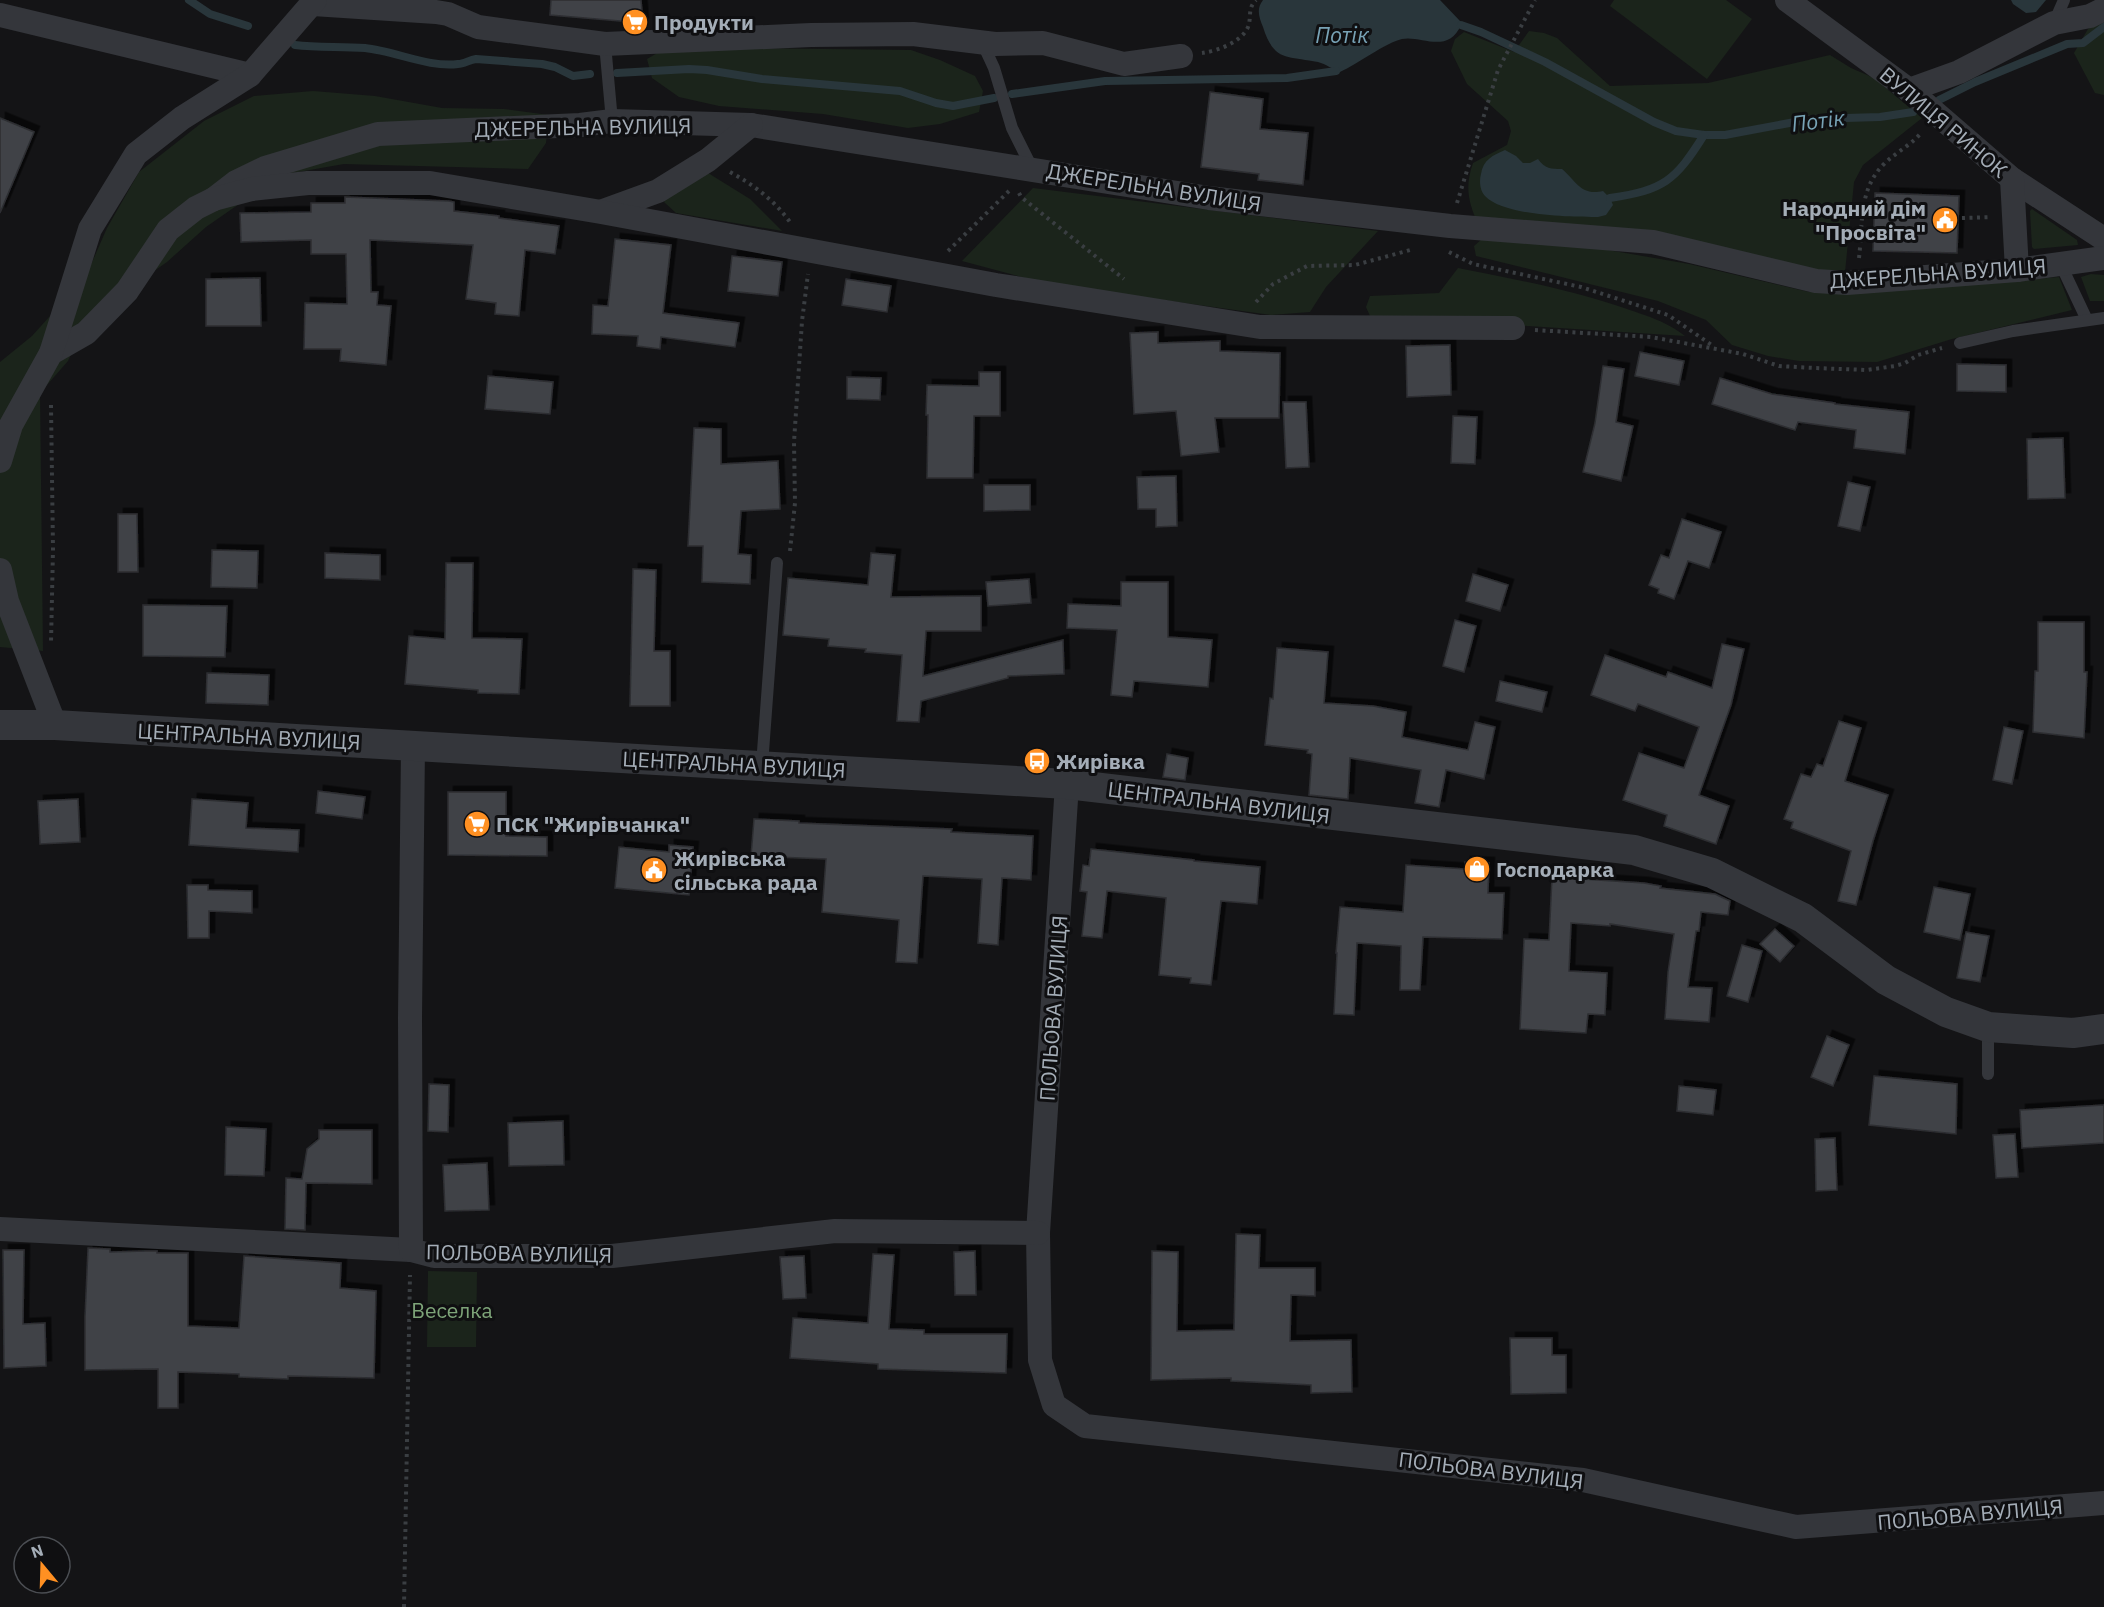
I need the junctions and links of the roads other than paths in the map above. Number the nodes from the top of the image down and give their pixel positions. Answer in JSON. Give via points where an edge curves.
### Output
{"nodes":[{"id":1,"x":1787,"y":0,"type":"edge"},
{"id":2,"x":2064,"y":0,"type":"edge"},
{"id":3,"x":314,"y":2,"type":"edge"},
{"id":4,"x":429,"y":6,"type":"edge"},
{"id":5,"x":2104,"y":9,"type":"edge"},
{"id":6,"x":0,"y":15,"type":"edge"},
{"id":7,"x":2054,"y":23,"type":"junction"},
{"id":8,"x":982,"y":42,"type":"junction"},
{"id":9,"x":605,"y":44,"type":"junction"},
{"id":10,"x":1181,"y":56,"type":"road end"},
{"id":11,"x":250,"y":75,"type":"junction"},
{"id":12,"x":1909,"y":90,"type":"junction"},
{"id":13,"x":612,"y":121,"type":"junction"},
{"id":14,"x":751,"y":125,"type":"junction"},
{"id":15,"x":1020,"y":173,"type":"junction"},
{"id":16,"x":2012,"y":179,"type":"junction"},
{"id":17,"x":214,"y":199,"type":"junction"},
{"id":18,"x":601,"y":212,"type":"junction"},
{"id":19,"x":2104,"y":239,"type":"edge"},
{"id":20,"x":2104,"y":258,"type":"edge"},
{"id":21,"x":2061,"y":264,"type":"junction"},
{"id":22,"x":2017,"y":270,"type":"junction"},
{"id":23,"x":2104,"y":318,"type":"edge"},
{"id":24,"x":2087,"y":320,"type":"junction"},
{"id":25,"x":1513,"y":328,"type":"road end"},
{"id":26,"x":1960,"y":343,"type":"road end"},
{"id":27,"x":51,"y":352,"type":"junction"},
{"id":28,"x":0,"y":461,"type":"edge"},
{"id":29,"x":777,"y":564,"type":"road end"},
{"id":30,"x":0,"y":570,"type":"edge"},
{"id":31,"x":0,"y":725,"type":"edge"},
{"id":32,"x":55,"y":725,"type":"junction"},
{"id":33,"x":413,"y":746,"type":"junction"},
{"id":34,"x":762,"y":765,"type":"junction"},
{"id":35,"x":1068,"y":784,"type":"junction"},
{"id":36,"x":1988,"y":1027,"type":"junction"},
{"id":37,"x":2104,"y":1029,"type":"edge"},
{"id":38,"x":1988,"y":1074,"type":"dead end"},
{"id":39,"x":0,"y":1230,"type":"edge"},
{"id":40,"x":1038,"y":1233,"type":"junction"},
{"id":41,"x":411,"y":1250,"type":"junction"},
{"id":42,"x":2104,"y":1503,"type":"edge"}],
"edges":[{"from":1,"to":12,"type":"street","name":"ВУЛИЦЯ РИНОК"},
{"from":2,"to":7,"type":"lane"},
{"from":3,"to":4,"type":"street"},
{"from":3,"to":11,"type":"street"},
{"from":4,"to":9,"type":"street","via":[[478,27]]},
{"from":5,"to":7,"type":"street"},
{"from":6,"to":11,"type":"street"},
{"from":7,"to":12,"type":"street","via":[[1959,72]]},
{"from":8,"to":9,"type":"street","via":[[913,34]]},
{"from":8,"to":10,"type":"street","via":[[1043,43],[1124,64]]},
{"from":8,"to":15,"type":"lane","via":[[1012,128]]},
{"from":9,"to":13,"type":"lane"},
{"from":11,"to":27,"type":"street","via":[[182,118],[135,154],[90,230]]},
{"from":12,"to":16,"type":"street","name":"ВУЛИЦЯ РИНОК"},
{"from":13,"to":14,"type":"street","name":"ДЖЕРЕЛЬНА ВУЛИЦЯ"},
{"from":13,"to":17,"type":"street","name":"ДЖЕРЕЛЬНА ВУЛИЦЯ","via":[[378,134],[265,168],[236,182]]},
{"from":14,"to":15,"type":"street","name":"ДЖЕРЕЛЬНА ВУЛИЦЯ"},
{"from":14,"to":18,"type":"street","via":[[708,160],[658,191]]},
{"from":15,"to":22,"type":"street","name":"ДЖЕРЕЛЬНА ВУЛИЦЯ","via":[[1442,232],[1653,243],[1816,281],[1857,282]]},
{"from":16,"to":19,"type":"street","name":"ВУЛИЦЯ РИНОК"},
{"from":16,"to":22,"type":"street"},
{"from":17,"to":18,"type":"street","name":"ДЖЕРЕЛЬНА ВУЛИЦЯ","via":[[252,189],[308,183],[430,183]]},
{"from":17,"to":27,"type":"street","name":"ДЖЕРЕЛЬНА ВУЛИЦЯ","via":[[168,230],[128,291],[86,333]]},
{"from":18,"to":25,"type":"street","name":"ДЖЕРЕЛЬНА ВУЛИЦЯ","via":[[925,272],[1260,327]]},
{"from":20,"to":21,"type":"street","name":"ДЖЕРЕЛЬНА ВУЛИЦЯ"},
{"from":21,"to":22,"type":"street","name":"ДЖЕРЕЛЬНА ВУЛИЦЯ"},
{"from":21,"to":24,"type":"lane"},
{"from":23,"to":24,"type":"lane"},
{"from":24,"to":26,"type":"lane"},
{"from":27,"to":28,"type":"street","via":[[11,425]]},
{"from":29,"to":34,"type":"lane"},
{"from":30,"to":32,"type":"street","via":[[7,601]]},
{"from":31,"to":32,"type":"street","name":"ЦЕНТРАЛЬНА ВУЛИЦЯ"},
{"from":32,"to":33,"type":"street","name":"ЦЕНТРАЛЬНА ВУЛИЦЯ"},
{"from":33,"to":34,"type":"street","name":"ЦЕНТРАЛЬНА ВУЛИЦЯ"},
{"from":33,"to":41,"type":"street"},
{"from":34,"to":35,"type":"street","name":"ЦЕНТРАЛЬНА ВУЛИЦЯ"},
{"from":35,"to":36,"type":"street","name":"ЦЕНТРАЛЬНА ВУЛИЦЯ","via":[[1634,850],[1712,873],[1803,918],[1886,980],[1946,1012]]},
{"from":35,"to":40,"type":"street","name":"ПОЛЬОВА ВУЛИЦЯ"},
{"from":36,"to":37,"type":"street","name":"ЦЕНТРАЛЬНА ВУЛИЦЯ","via":[[2073,1033]]},
{"from":36,"to":38,"type":"lane"},
{"from":39,"to":41,"type":"street","name":"ПОЛЬОВА ВУЛИЦЯ"},
{"from":40,"to":41,"type":"street","name":"ПОЛЬОВА ВУЛИЦЯ","via":[[835,1231],[612,1256],[434,1256]]},
{"from":40,"to":42,"type":"street","name":"ПОЛЬОВА ВУЛИЦЯ","via":[[1040,1360],[1054,1405],[1085,1426],[1582,1480],[1796,1527]]}]}
